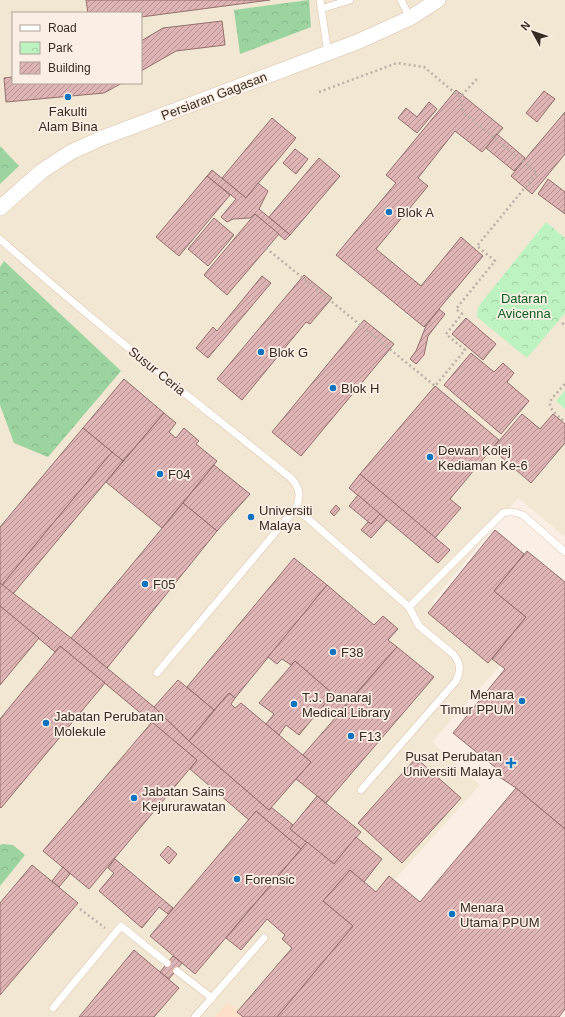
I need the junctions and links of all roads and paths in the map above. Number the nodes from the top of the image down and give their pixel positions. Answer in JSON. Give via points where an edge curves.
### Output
{"nodes":[{"id":1,"x":320,"y":0,"type":"edge"},
{"id":2,"x":350,"y":0,"type":"edge"},
{"id":3,"x":401,"y":0,"type":"edge"},
{"id":4,"x":438,"y":0,"type":"edge"},
{"id":5,"x":321,"y":9,"type":"junction"},
{"id":6,"x":410,"y":18,"type":"junction"},
{"id":7,"x":328,"y":54,"type":"junction"},
{"id":8,"x":476,"y":79,"type":"dead end"},
{"id":9,"x":319,"y":92,"type":"dead end"},
{"id":10,"x":460,"y":97,"type":"junction"},
{"id":11,"x":0,"y":208,"type":"edge"},
{"id":12,"x":0,"y":239,"type":"edge"},
{"id":13,"x":266,"y":248,"type":"dead end"},
{"id":14,"x":565,"y":384,"type":"edge"},
{"id":15,"x":565,"y":422,"type":"edge"},
{"id":16,"x":296,"y":508,"type":"junction"},
{"id":17,"x":565,"y":552,"type":"edge"},
{"id":18,"x":409,"y":607,"type":"junction"},
{"id":19,"x":157,"y":673,"type":"dead end"},
{"id":20,"x":361,"y":790,"type":"dead end"},
{"id":21,"x":80,"y":909,"type":"dead end"},
{"id":22,"x":113,"y":935,"type":"junction"},
{"id":23,"x":264,"y":938,"type":"dead end"},
{"id":24,"x":167,"y":963,"type":"dead end"},
{"id":25,"x":176,"y":970,"type":"dead end"},
{"id":26,"x":212,"y":998,"type":"junction"},
{"id":27,"x":53,"y":1008,"type":"dead end"},
{"id":28,"x":195,"y":1017,"type":"edge"}],
"edges":[{"from":1,"to":5,"type":"lane"},
{"from":2,"to":5,"type":"lane"},
{"from":3,"to":6,"type":"lane"},
{"from":4,"to":6,"type":"street","name":"Persiaran Gagasan"},
{"from":5,"to":7,"type":"lane"},
{"from":6,"to":7,"type":"street","name":"Persiaran Gagasan"},
{"from":7,"to":11,"type":"street","name":"Persiaran Gagasan","via":[[102,138],[71,152],[42,172]]},
{"from":8,"to":10,"type":"path"},
{"from":9,"to":10,"type":"path","via":[[397,63],[424,67]]},
{"from":10,"to":13,"type":"path","via":[[463,112],[537,173],[477,246],[495,261],[456,309],[462,314],[446,334],[464,350],[435,386]]},
{"from":12,"to":16,"type":"lane","name":"Susur Ceria","via":[[79,308],[292,479],[300,495]]},
{"from":14,"to":15,"type":"path","via":[[551,399],[550,407]]},
{"from":16,"to":18,"type":"lane"},
{"from":16,"to":19,"type":"lane"},
{"from":17,"to":18,"type":"lane","via":[[523,515],[510,511],[503,513]]},
{"from":18,"to":20,"type":"lane","via":[[419,626],[458,660],[459,674],[456,681]]},
{"from":21,"to":22,"type":"path"},
{"from":22,"to":24,"type":"lane","via":[[121,926]]},
{"from":22,"to":27,"type":"lane"},
{"from":23,"to":26,"type":"lane"},
{"from":25,"to":26,"type":"lane"},
{"from":26,"to":28,"type":"lane"}]}
